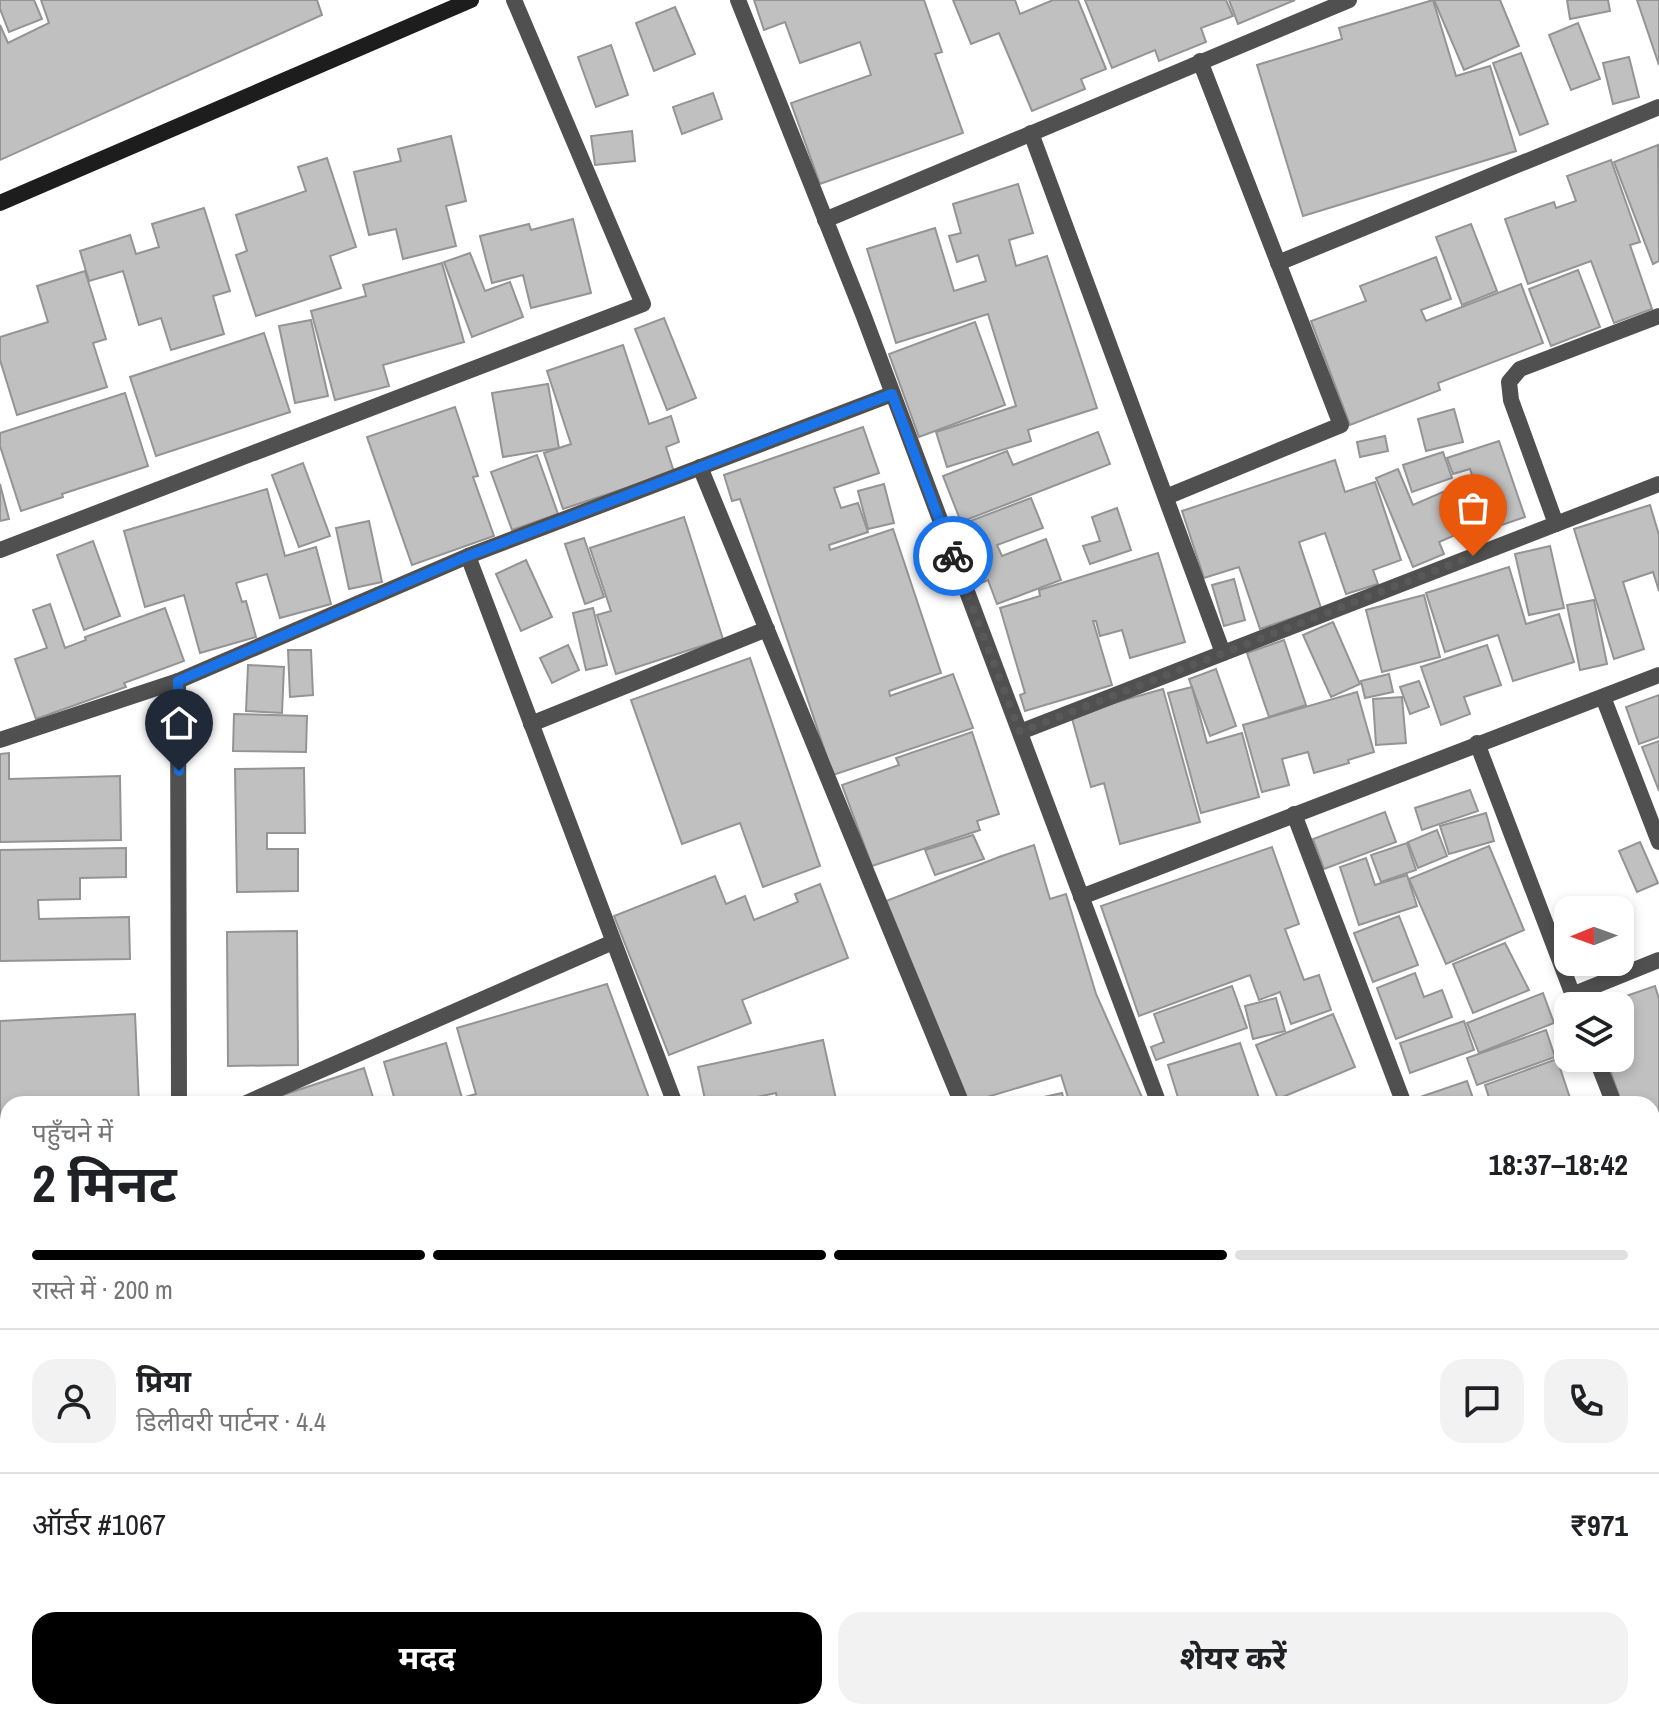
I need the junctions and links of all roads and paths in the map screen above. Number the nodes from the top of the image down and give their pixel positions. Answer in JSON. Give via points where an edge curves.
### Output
{"nodes":[{"id":1,"x":471,"y":0,"type":"edge"},
{"id":2,"x":514,"y":0,"type":"edge"},
{"id":3,"x":738,"y":0,"type":"edge"},
{"id":4,"x":1349,"y":0,"type":"edge"},
{"id":5,"x":1200,"y":61,"type":"junction"},
{"id":6,"x":1659,"y":107,"type":"edge"},
{"id":7,"x":1031,"y":133,"type":"junction"},
{"id":8,"x":0,"y":203,"type":"edge"},
{"id":9,"x":825,"y":220,"type":"junction"},
{"id":10,"x":1278,"y":263,"type":"junction"},
{"id":11,"x":1659,"y":316,"type":"edge"},
{"id":12,"x":892,"y":394,"type":"junction"},
{"id":13,"x":700,"y":467,"type":"junction"},
{"id":14,"x":1659,"y":484,"type":"edge"},
{"id":15,"x":1166,"y":497,"type":"junction"},
{"id":16,"x":1556,"y":524,"type":"junction"},
{"id":17,"x":0,"y":550,"type":"edge"},
{"id":18,"x":468,"y":556,"type":"junction"},
{"id":19,"x":767,"y":629,"type":"junction"},
{"id":20,"x":1223,"y":653,"type":"junction"},
{"id":21,"x":1659,"y":675,"type":"edge"},
{"id":22,"x":178,"y":681,"type":"junction"},
{"id":23,"x":1603,"y":697,"type":"junction"},
{"id":24,"x":531,"y":724,"type":"junction"},
{"id":25,"x":1020,"y":732,"type":"junction"},
{"id":26,"x":0,"y":740,"type":"edge"},
{"id":27,"x":1477,"y":743,"type":"junction"},
{"id":28,"x":1294,"y":814,"type":"junction"},
{"id":29,"x":1657,"y":832,"type":"edge"},
{"id":30,"x":1081,"y":897,"type":"junction"},
{"id":31,"x":613,"y":942,"type":"junction"},
{"id":32,"x":1659,"y":960,"type":"edge"},
{"id":33,"x":1571,"y":992,"type":"edge"},
{"id":34,"x":1591,"y":992,"type":"edge"},
{"id":35,"x":1601,"y":1072,"type":"edge"},
{"id":36,"x":179,"y":1096,"type":"edge"},
{"id":37,"x":262,"y":1096,"type":"edge"},
{"id":38,"x":666,"y":1096,"type":"edge"},
{"id":39,"x":959,"y":1096,"type":"edge"},
{"id":40,"x":1156,"y":1096,"type":"edge"},
{"id":41,"x":1401,"y":1096,"type":"edge"},
{"id":42,"x":1611,"y":1096,"type":"edge"}],
"edges":[{"from":1,"to":8,"type":"street"},
{"from":2,"to":17,"type":"street","via":[[643,304]]},
{"from":3,"to":9,"type":"street"},
{"from":4,"to":5,"type":"street"},
{"from":5,"to":7,"type":"street"},
{"from":5,"to":10,"type":"street"},
{"from":6,"to":10,"type":"street"},
{"from":7,"to":9,"type":"street"},
{"from":7,"to":15,"type":"street"},
{"from":9,"to":12,"type":"street"},
{"from":10,"to":15,"type":"street","via":[[1341,425]]},
{"from":11,"to":16,"type":"street","via":[[1520,369],[1509,382]]},
{"from":12,"to":13,"type":"street"},
{"from":12,"to":25,"type":"street"},
{"from":13,"to":18,"type":"street"},
{"from":13,"to":19,"type":"street"},
{"from":14,"to":16,"type":"street"},
{"from":15,"to":20,"type":"street"},
{"from":16,"to":20,"type":"street"},
{"from":18,"to":22,"type":"street"},
{"from":18,"to":24,"type":"street"},
{"from":19,"to":24,"type":"street"},
{"from":19,"to":39,"type":"street"},
{"from":20,"to":25,"type":"street"},
{"from":21,"to":23,"type":"street"},
{"from":22,"to":26,"type":"street"},
{"from":22,"to":36,"type":"street"},
{"from":23,"to":27,"type":"street"},
{"from":23,"to":29,"type":"street"},
{"from":24,"to":31,"type":"street"},
{"from":25,"to":30,"type":"street"},
{"from":27,"to":28,"type":"street"},
{"from":27,"to":33,"type":"street"},
{"from":28,"to":30,"type":"street"},
{"from":28,"to":41,"type":"street"},
{"from":30,"to":40,"type":"street"},
{"from":31,"to":37,"type":"street"},
{"from":31,"to":38,"type":"street"},
{"from":32,"to":34,"type":"street"},
{"from":35,"to":42,"type":"street"}]}
